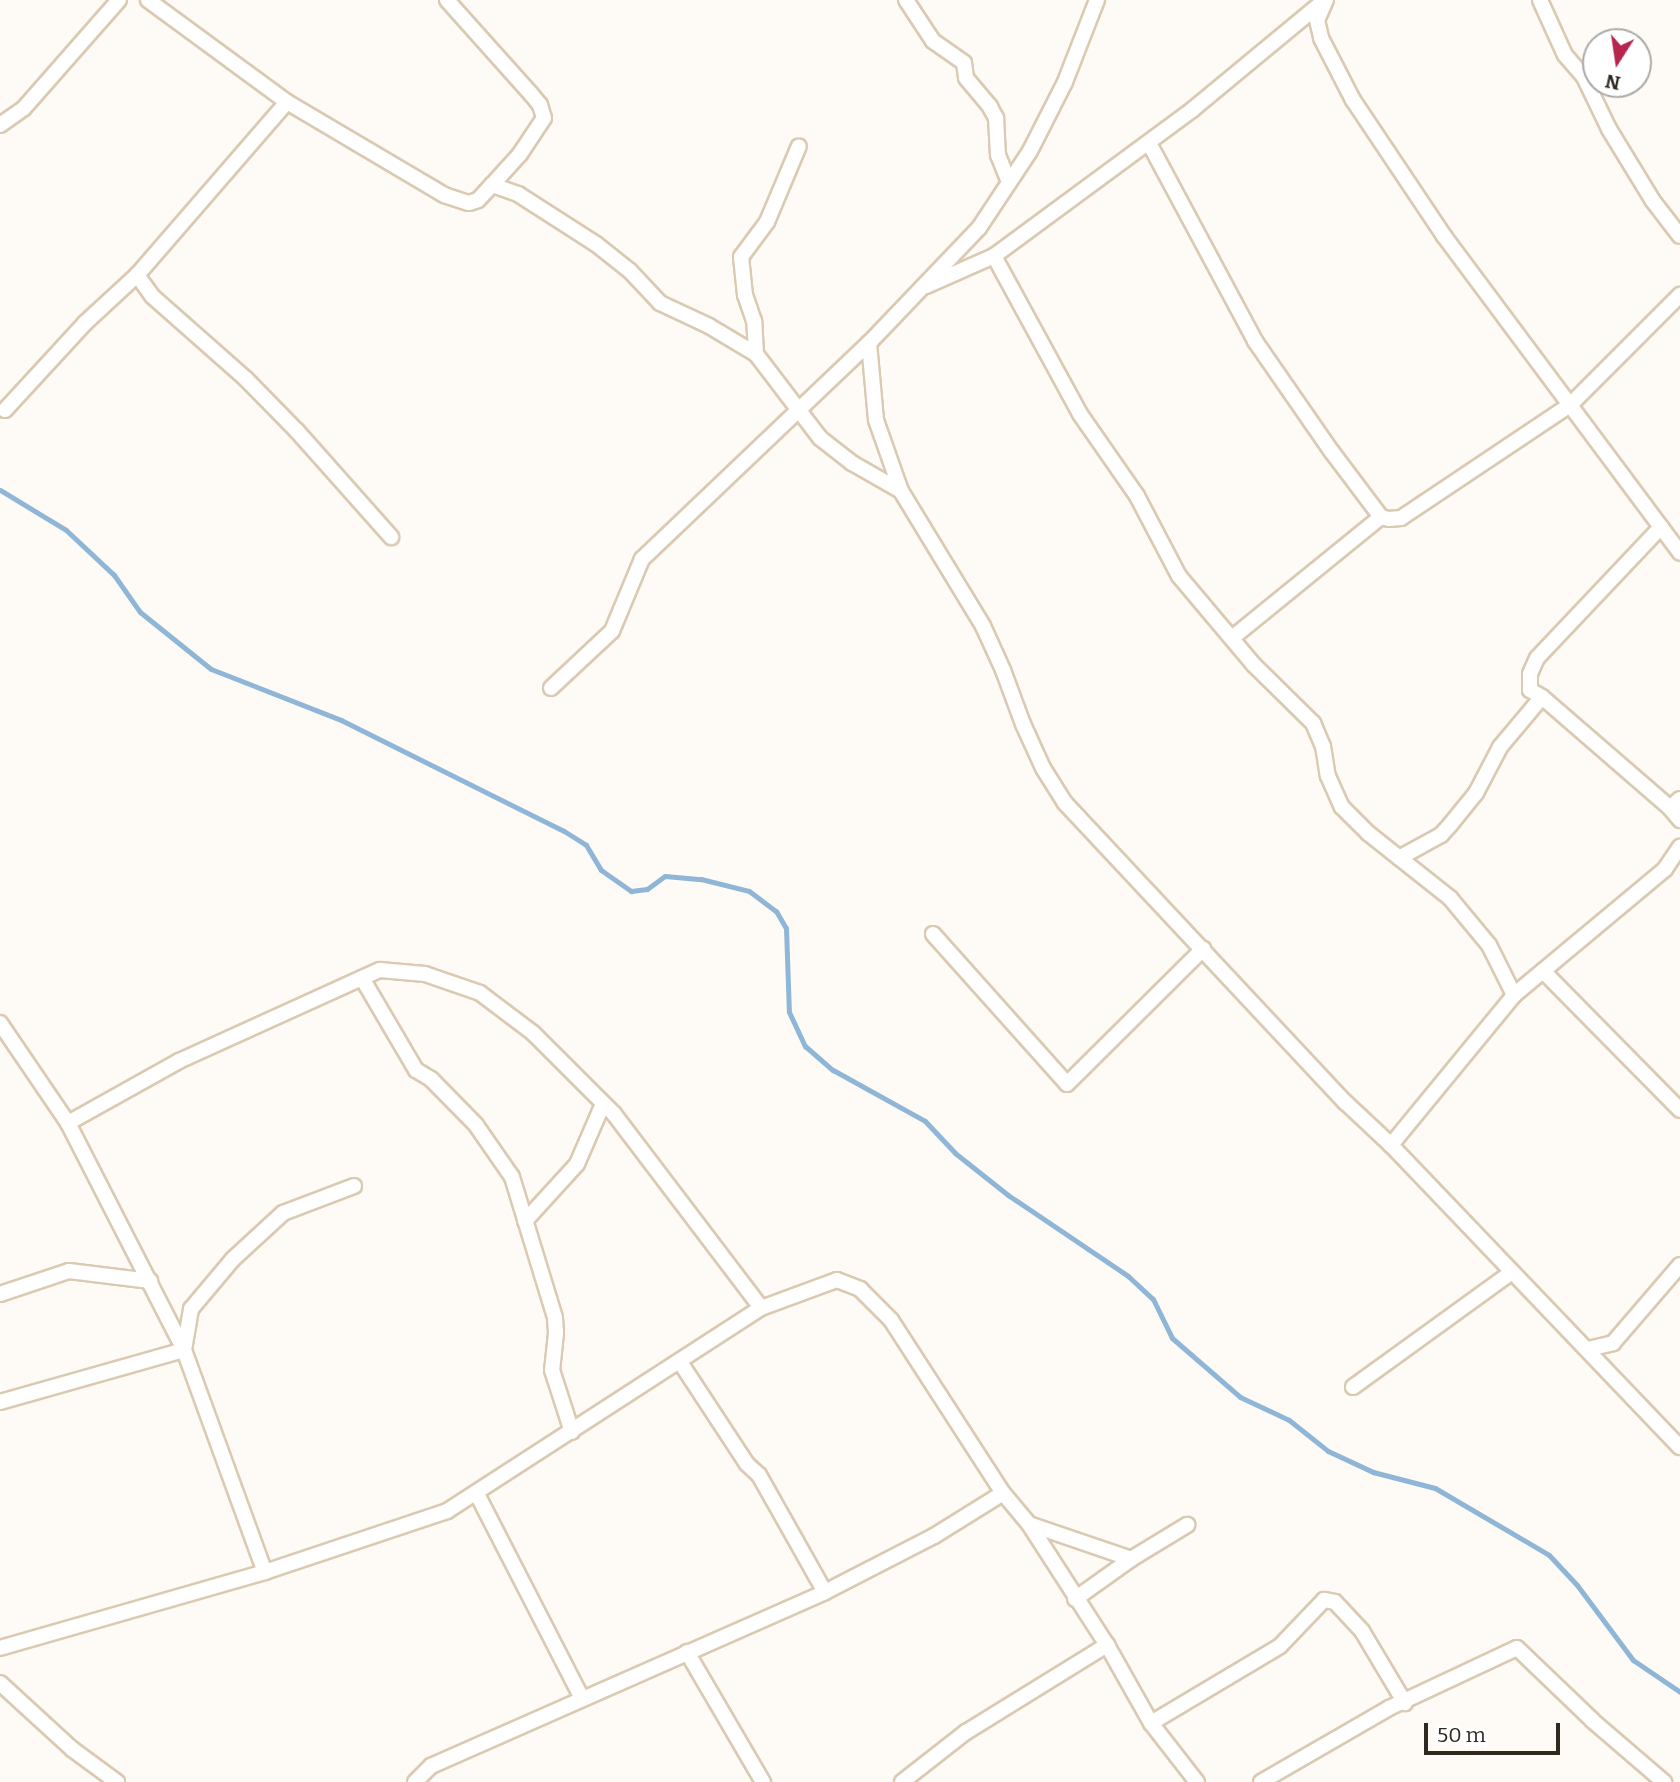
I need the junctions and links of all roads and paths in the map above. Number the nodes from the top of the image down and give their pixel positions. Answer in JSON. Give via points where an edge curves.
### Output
{"nodes":[{"id":1,"x":119,"y":0,"type":"edge"},
{"id":2,"x":148,"y":0,"type":"edge"},
{"id":3,"x":447,"y":0,"type":"edge"},
{"id":4,"x":906,"y":0,"type":"edge"},
{"id":5,"x":1097,"y":0,"type":"edge"},
{"id":6,"x":1325,"y":0,"type":"edge"},
{"id":7,"x":1540,"y":0,"type":"edge"},
{"id":8,"x":287,"y":102,"type":"junction"},
{"id":9,"x":0,"y":125,"type":"edge"},
{"id":10,"x":1149,"y":143,"type":"junction"},
{"id":11,"x":799,"y":146,"type":"dead end"},
{"id":12,"x":1009,"y":182,"type":"junction"},
{"id":13,"x":492,"y":186,"type":"junction"},
{"id":14,"x":1680,"y":236,"type":"edge"},
{"id":15,"x":994,"y":256,"type":"junction"},
{"id":16,"x":136,"y":275,"type":"junction"},
{"id":17,"x":919,"y":289,"type":"junction"},
{"id":18,"x":1680,"y":295,"type":"edge"},
{"id":19,"x":869,"y":343,"type":"junction"},
{"id":20,"x":756,"y":354,"type":"junction"},
{"id":21,"x":1570,"y":405,"type":"junction"},
{"id":22,"x":5,"y":410,"type":"dead end"},
{"id":23,"x":799,"y":411,"type":"junction"},
{"id":24,"x":901,"y":491,"type":"junction"},
{"id":25,"x":1381,"y":517,"type":"junction"},
{"id":26,"x":1661,"y":527,"type":"junction"},
{"id":27,"x":391,"y":537,"type":"dead end"},
{"id":28,"x":1680,"y":553,"type":"edge"},
{"id":29,"x":1232,"y":638,"type":"junction"},
{"id":30,"x":551,"y":688,"type":"dead end"},
{"id":31,"x":1542,"y":697,"type":"junction"},
{"id":32,"x":1675,"y":803,"type":"edge"},
{"id":33,"x":1680,"y":820,"type":"edge"},
{"id":34,"x":1680,"y":848,"type":"edge"},
{"id":35,"x":1399,"y":858,"type":"junction"},
{"id":36,"x":933,"y":934,"type":"dead end"},
{"id":37,"x":1203,"y":949,"type":"junction"},
{"id":38,"x":1543,"y":971,"type":"junction"},
{"id":39,"x":362,"y":978,"type":"junction"},
{"id":40,"x":1514,"y":995,"type":"junction"},
{"id":41,"x":0,"y":1025,"type":"edge"},
{"id":42,"x":603,"y":1104,"type":"junction"},
{"id":43,"x":1680,"y":1110,"type":"edge"},
{"id":44,"x":68,"y":1123,"type":"junction"},
{"id":45,"x":1391,"y":1145,"type":"junction"},
{"id":46,"x":354,"y":1186,"type":"dead end"},
{"id":47,"x":526,"y":1221,"type":"junction"},
{"id":48,"x":1680,"y":1265,"type":"edge"},
{"id":49,"x":1512,"y":1272,"type":"junction"},
{"id":50,"x":150,"y":1281,"type":"junction"},
{"id":51,"x":0,"y":1294,"type":"edge"},
{"id":52,"x":761,"y":1308,"type":"junction"},
{"id":53,"x":1588,"y":1349,"type":"junction"},
{"id":54,"x":184,"y":1350,"type":"junction"},
{"id":55,"x":680,"y":1362,"type":"junction"},
{"id":56,"x":1353,"y":1387,"type":"dead end"},
{"id":57,"x":0,"y":1402,"type":"edge"},
{"id":58,"x":572,"y":1432,"type":"junction"},
{"id":59,"x":1680,"y":1447,"type":"edge"},
{"id":60,"x":1003,"y":1493,"type":"junction"},
{"id":61,"x":477,"y":1494,"type":"junction"},
{"id":62,"x":1029,"y":1524,"type":"junction"},
{"id":63,"x":1188,"y":1525,"type":"dead end"},
{"id":64,"x":1130,"y":1559,"type":"junction"},
{"id":65,"x":265,"y":1572,"type":"junction"},
{"id":66,"x":825,"y":1592,"type":"junction"},
{"id":67,"x":1075,"y":1599,"type":"junction"},
{"id":68,"x":1107,"y":1645,"type":"junction"},
{"id":69,"x":0,"y":1648,"type":"edge"},
{"id":70,"x":687,"y":1651,"type":"junction"},
{"id":71,"x":0,"y":1683,"type":"edge"},
{"id":72,"x":582,"y":1698,"type":"junction"},
{"id":73,"x":1405,"y":1703,"type":"junction"},
{"id":74,"x":1151,"y":1723,"type":"junction"},
{"id":75,"x":117,"y":1782,"type":"edge"},
{"id":76,"x":415,"y":1782,"type":"edge"},
{"id":77,"x":763,"y":1782,"type":"edge"},
{"id":78,"x":902,"y":1782,"type":"edge"},
{"id":79,"x":1197,"y":1782,"type":"edge"},
{"id":80,"x":1261,"y":1782,"type":"edge"},
{"id":81,"x":1664,"y":1782,"type":"edge"}],
"edges":[{"from":1,"to":9,"type":"street","via":[[24,108]]},
{"from":2,"to":8,"type":"street"},
{"from":3,"to":13,"type":"street","via":[[531,94],[544,118]]},
{"from":4,"to":12,"type":"street","via":[[933,41],[964,63],[966,78],[990,107],[996,118],[998,155]]},
{"from":5,"to":12,"type":"street","via":[[1065,82]]},
{"from":6,"to":10,"type":"street"},
{"from":6,"to":21,"type":"street","via":[[1317,20],[1321,38],[1353,100],[1444,236]]},
{"from":7,"to":14,"type":"street","via":[[1565,55],[1584,77],[1609,129]]},
{"from":8,"to":13,"type":"street","via":[[457,200],[478,200]]},
{"from":8,"to":16,"type":"street"},
{"from":10,"to":15,"type":"street"},
{"from":10,"to":25,"type":"street","via":[[1255,341]]},
{"from":11,"to":20,"type":"street","via":[[767,222],[741,257]]},
{"from":12,"to":17,"type":"street","via":[[979,228]]},
{"from":13,"to":20,"type":"street","via":[[519,194],[596,244],[660,303]]},
{"from":15,"to":17,"type":"street"},
{"from":15,"to":29,"type":"street","via":[[1080,414],[1137,496],[1179,576]]},
{"from":16,"to":22,"type":"street"},
{"from":16,"to":27,"type":"street","via":[[152,296],[297,431]]},
{"from":17,"to":19,"type":"street"},
{"from":18,"to":21,"type":"street"},
{"from":19,"to":23,"type":"street"},
{"from":19,"to":24,"type":"street","via":[[876,420]]},
{"from":20,"to":23,"type":"street"},
{"from":21,"to":25,"type":"street","via":[[1401,518]]},
{"from":21,"to":26,"type":"street"},
{"from":23,"to":24,"type":"street","via":[[820,438]]},
{"from":23,"to":30,"type":"street","via":[[642,559],[612,631]]},
{"from":24,"to":37,"type":"street","via":[[983,626],[1043,768],[1065,803]]},
{"from":25,"to":29,"type":"street"},
{"from":26,"to":28,"type":"street"},
{"from":26,"to":31,"type":"street","via":[[1537,658],[1530,690]]},
{"from":29,"to":35,"type":"street","via":[[1313,723],[1342,807]]},
{"from":31,"to":32,"type":"street"},
{"from":31,"to":35,"type":"street","via":[[1495,753],[1476,793],[1450,825],[1441,835]]},
{"from":32,"to":33,"type":"street"},
{"from":34,"to":38,"type":"street","via":[[1665,869]]},
{"from":35,"to":40,"type":"street","via":[[1450,898],[1489,945]]},
{"from":36,"to":37,"type":"street","via":[[1067,1084]]},
{"from":37,"to":45,"type":"street"},
{"from":38,"to":40,"type":"street"},
{"from":38,"to":43,"type":"street"},
{"from":39,"to":42,"type":"street","via":[[380,970],[425,974],[481,993],[533,1033]]},
{"from":39,"to":44,"type":"street","via":[[179,1061]]},
{"from":39,"to":47,"type":"street","via":[[416,1070],[476,1125],[512,1177]]},
{"from":40,"to":45,"type":"street"},
{"from":41,"to":44,"type":"street"},
{"from":42,"to":47,"type":"street","via":[[577,1164]]},
{"from":42,"to":52,"type":"street"},
{"from":44,"to":50,"type":"street"},
{"from":45,"to":49,"type":"street"},
{"from":46,"to":54,"type":"street","via":[[283,1213],[233,1259],[191,1309]]},
{"from":47,"to":58,"type":"street","via":[[555,1318],[553,1377]]},
{"from":48,"to":53,"type":"street","via":[[1614,1343]]},
{"from":49,"to":53,"type":"street"},
{"from":49,"to":56,"type":"street"},
{"from":50,"to":51,"type":"street","via":[[69,1271]]},
{"from":50,"to":54,"type":"street"},
{"from":52,"to":55,"type":"street"},
{"from":52,"to":60,"type":"street","via":[[837,1280],[860,1289],[891,1320]]},
{"from":53,"to":59,"type":"street"},
{"from":54,"to":57,"type":"street"},
{"from":54,"to":65,"type":"street"},
{"from":55,"to":58,"type":"street"},
{"from":55,"to":66,"type":"street","via":[[747,1464],[759,1475]]},
{"from":58,"to":61,"type":"street"},
{"from":60,"to":62,"type":"street"},
{"from":60,"to":66,"type":"street","via":[[934,1536]]},
{"from":61,"to":65,"type":"street","via":[[419,1522]]},
{"from":61,"to":72,"type":"street"},
{"from":62,"to":64,"type":"street"},
{"from":62,"to":67,"type":"street"},
{"from":63,"to":64,"type":"street"},
{"from":64,"to":67,"type":"street"},
{"from":65,"to":69,"type":"street"},
{"from":66,"to":70,"type":"street"},
{"from":67,"to":68,"type":"street"},
{"from":68,"to":74,"type":"street"},
{"from":68,"to":78,"type":"street","via":[[966,1732]]},
{"from":70,"to":72,"type":"street"},
{"from":70,"to":77,"type":"street"},
{"from":71,"to":75,"type":"street","via":[[72,1749]]},
{"from":72,"to":76,"type":"street","via":[[432,1766]]},
{"from":73,"to":74,"type":"street","via":[[1362,1631],[1335,1602],[1324,1600],[1280,1646]]},
{"from":73,"to":80,"type":"street"},
{"from":73,"to":81,"type":"street","via":[[1517,1648]]},
{"from":74,"to":79,"type":"street"}]}
